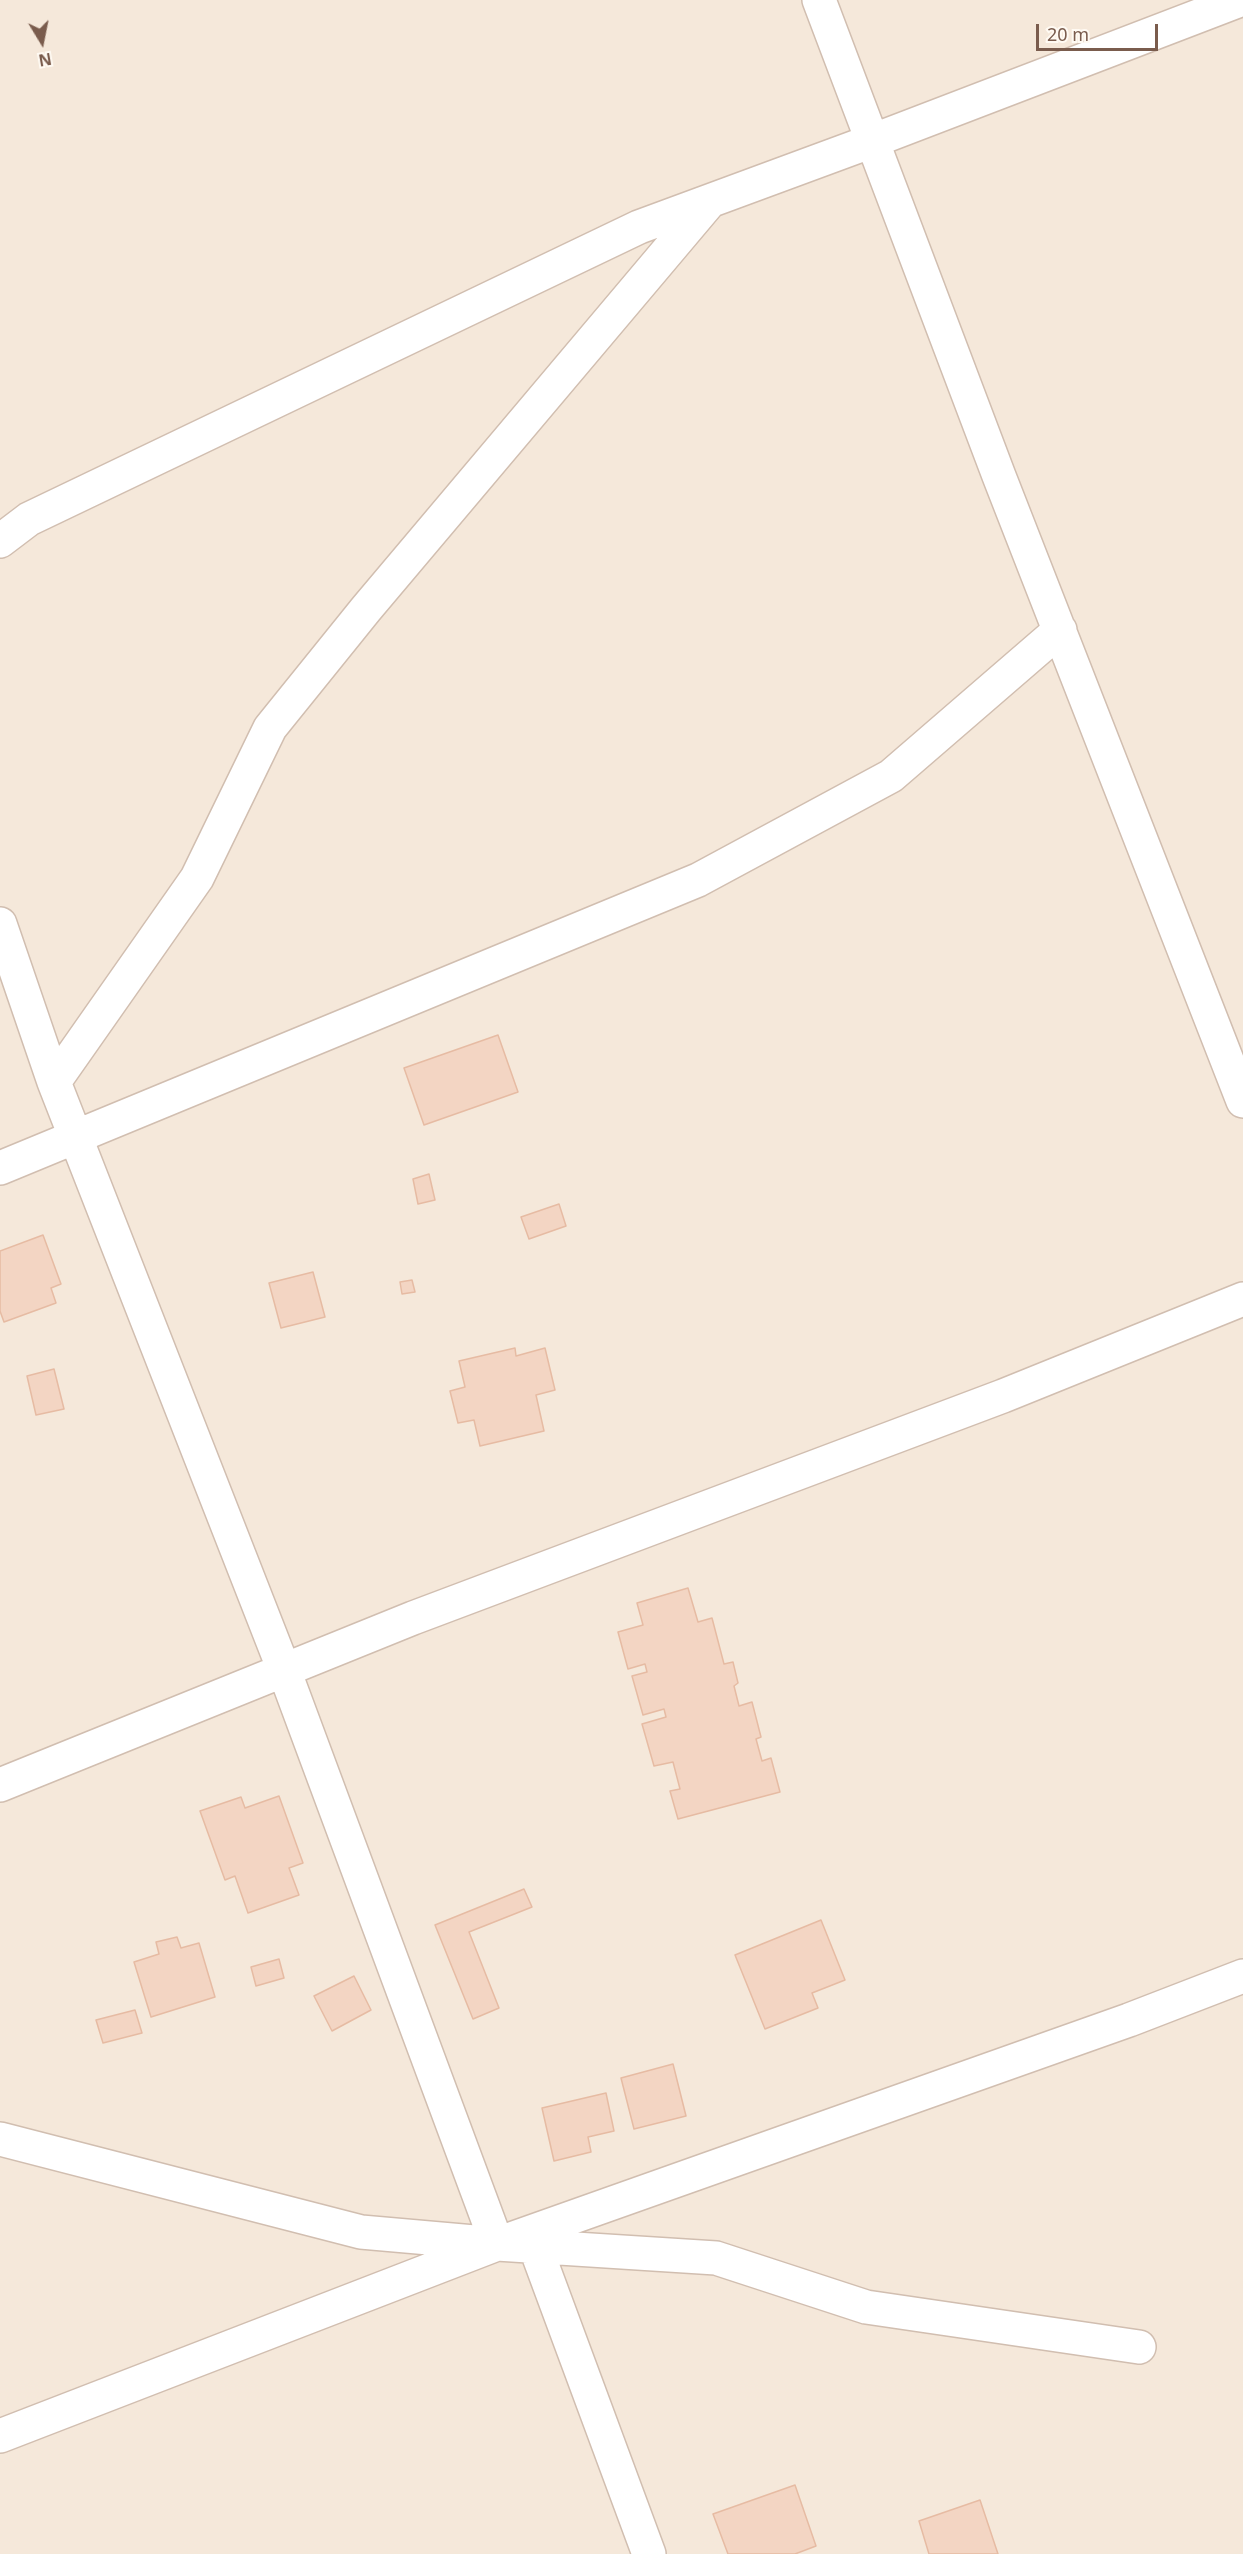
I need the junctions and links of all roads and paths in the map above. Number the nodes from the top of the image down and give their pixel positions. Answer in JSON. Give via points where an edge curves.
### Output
{"nodes":[{"id":1,"x":819,"y":0,"type":"edge"},
{"id":2,"x":1240,"y":0,"type":"edge"},
{"id":3,"x":872,"y":141,"type":"junction"},
{"id":4,"x":710,"y":200,"type":"junction"},
{"id":5,"x":0,"y":541,"type":"edge"},
{"id":6,"x":1060,"y":630,"type":"junction"},
{"id":7,"x":0,"y":924,"type":"edge"},
{"id":8,"x":54,"y":1082,"type":"junction"},
{"id":9,"x":1243,"y":1101,"type":"edge"},
{"id":10,"x":75,"y":1136,"type":"junction"},
{"id":11,"x":0,"y":1168,"type":"edge"},
{"id":12,"x":1243,"y":1299,"type":"edge"},
{"id":13,"x":284,"y":1670,"type":"junction"},
{"id":14,"x":0,"y":1785,"type":"edge"},
{"id":15,"x":1243,"y":1976,"type":"edge"},
{"id":16,"x":0,"y":2139,"type":"edge"},
{"id":17,"x":497,"y":2244,"type":"junction"},
{"id":18,"x":535,"y":2246,"type":"junction"},
{"id":19,"x":1139,"y":2347,"type":"dead end"},
{"id":20,"x":0,"y":2436,"type":"edge"},
{"id":21,"x":649,"y":2554,"type":"edge"}],
"edges":[{"from":1,"to":3,"type":"street"},
{"from":2,"to":3,"type":"street"},
{"from":3,"to":4,"type":"street"},
{"from":3,"to":6,"type":"street"},
{"from":4,"to":5,"type":"street","via":[[639,227],[40,513]]},
{"from":4,"to":8,"type":"street","via":[[270,728],[197,878]]},
{"from":6,"to":9,"type":"street"},
{"from":6,"to":10,"type":"street","via":[[891,776],[698,880]]},
{"from":7,"to":8,"type":"street"},
{"from":8,"to":10,"type":"street"},
{"from":10,"to":11,"type":"street"},
{"from":10,"to":13,"type":"street"},
{"from":12,"to":13,"type":"street","via":[[1004,1396]]},
{"from":13,"to":14,"type":"street"},
{"from":13,"to":17,"type":"street"},
{"from":15,"to":17,"type":"street"},
{"from":16,"to":17,"type":"street","via":[[361,2232]]},
{"from":17,"to":18,"type":"street"},
{"from":17,"to":20,"type":"street"},
{"from":18,"to":19,"type":"street","via":[[716,2258],[866,2307]]},
{"from":18,"to":21,"type":"street"}]}
